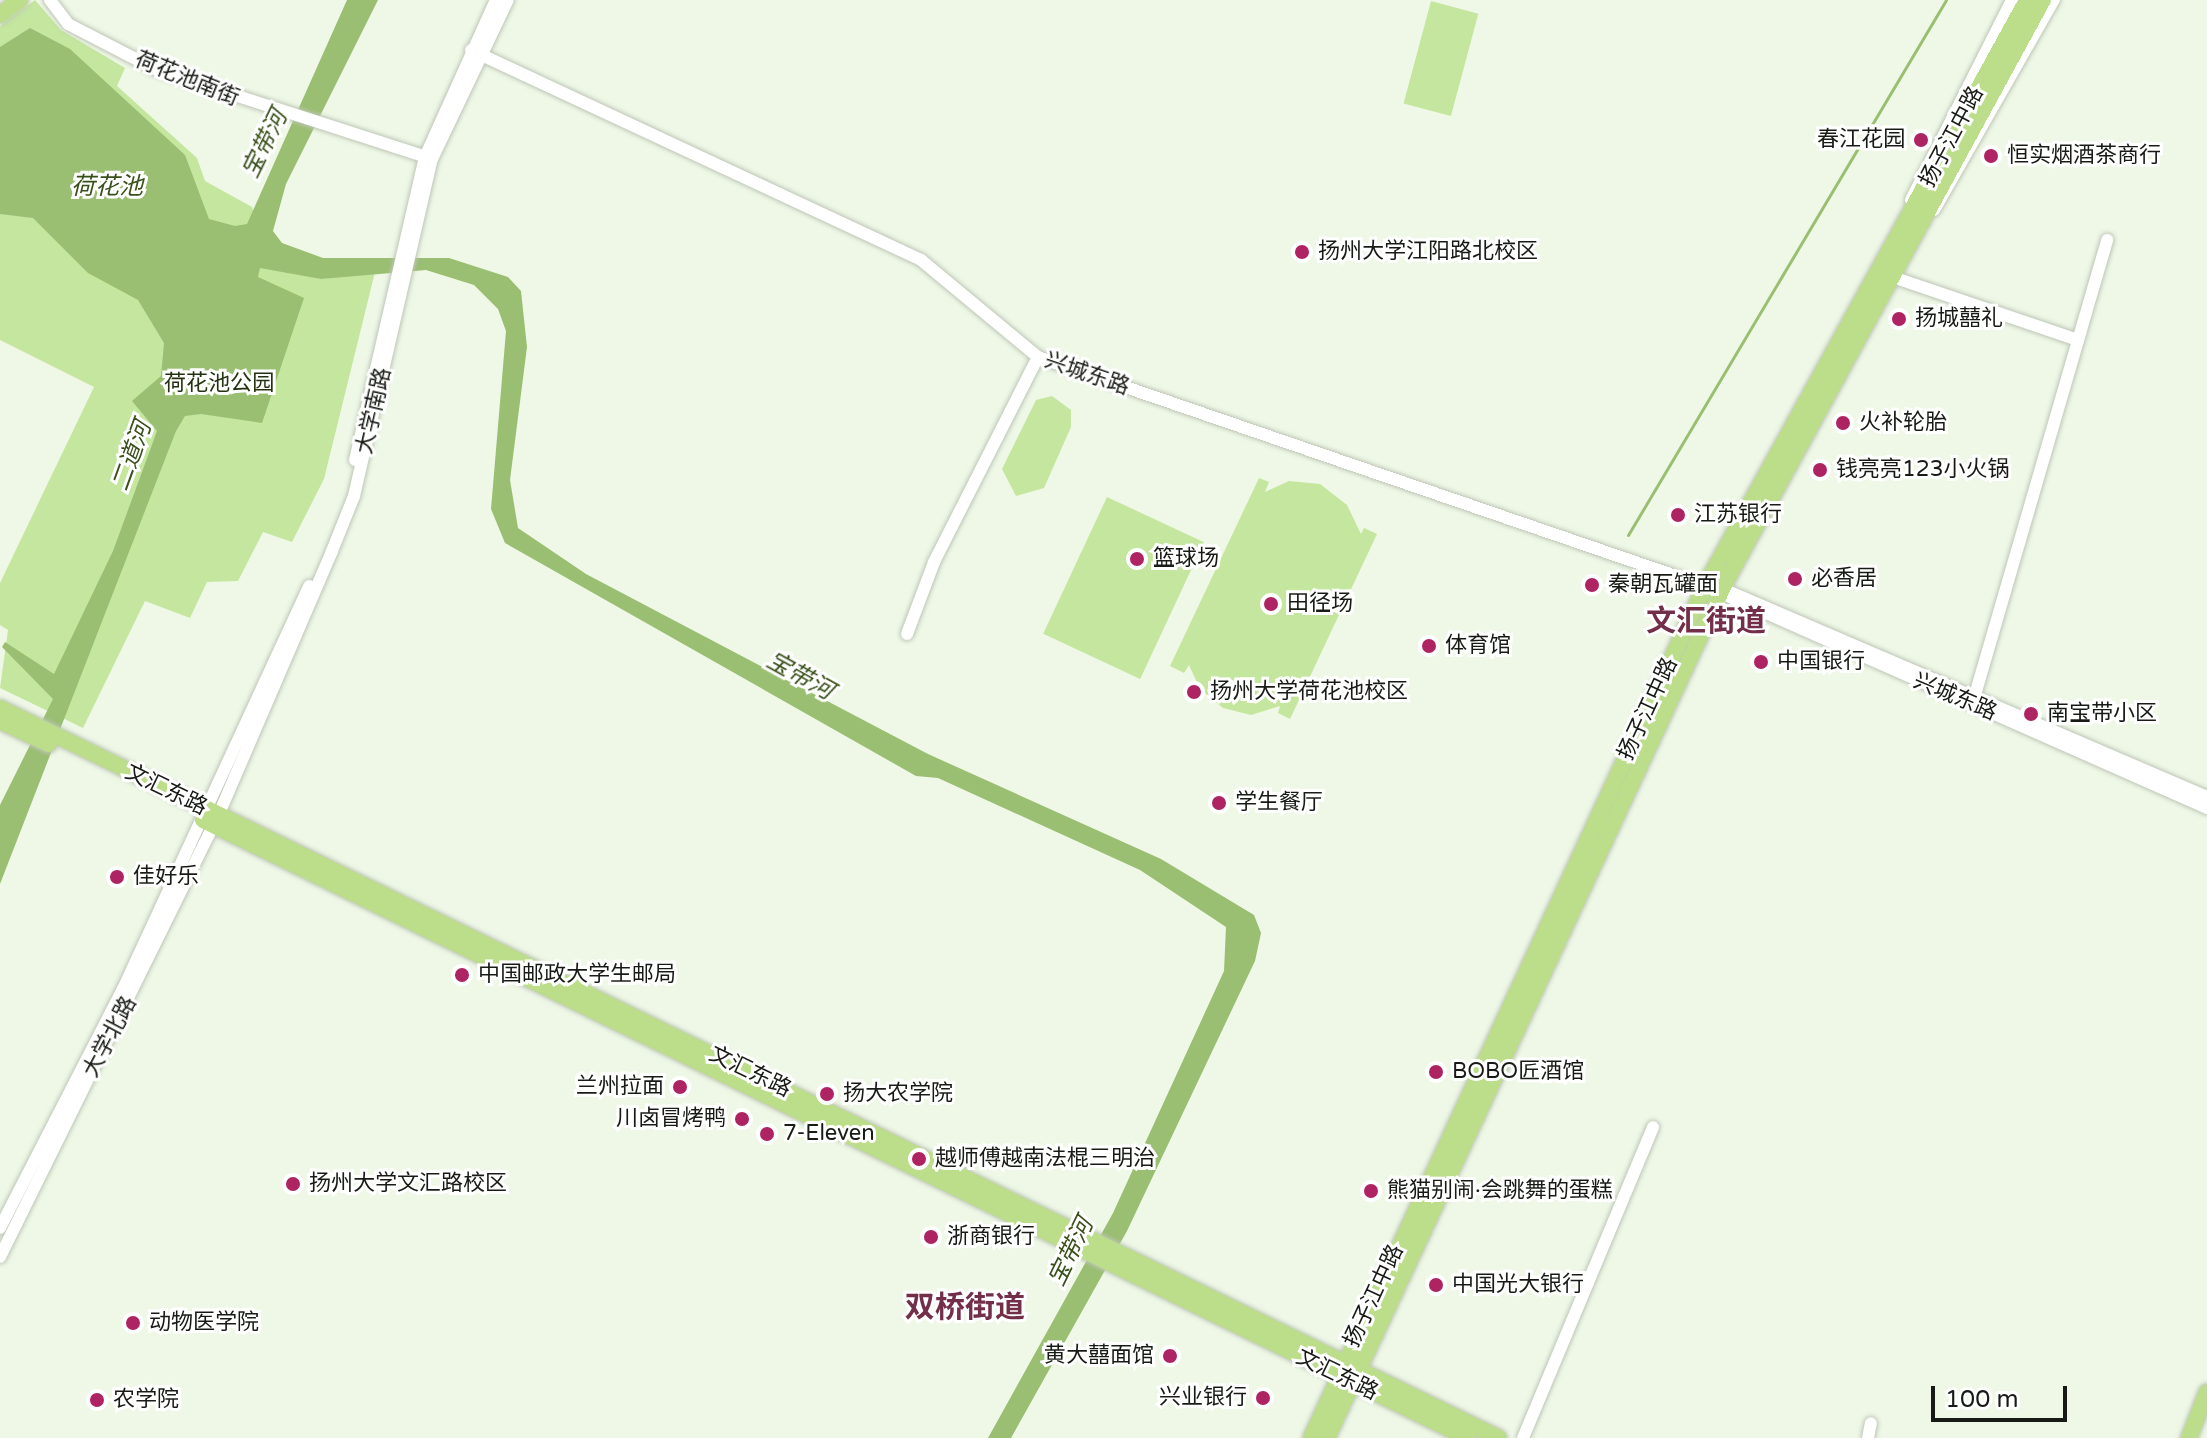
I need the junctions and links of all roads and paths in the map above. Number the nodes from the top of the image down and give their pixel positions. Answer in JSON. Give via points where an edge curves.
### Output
{"nodes":[{"id":1,"x":20,"y":0,"type":"edge"},
{"id":2,"x":50,"y":0,"type":"edge"},
{"id":3,"x":496,"y":0,"type":"edge"},
{"id":4,"x":508,"y":0,"type":"edge"},
{"id":5,"x":2012,"y":0,"type":"edge"},
{"id":6,"x":2038,"y":1,"type":"edge"},
{"id":7,"x":0,"y":15,"type":"edge"},
{"id":8,"x":475,"y":52,"type":"junction"},
{"id":9,"x":428,"y":158,"type":"junction"},
{"id":10,"x":1907,"y":236,"type":"junction"},
{"id":11,"x":2107,"y":240,"type":"dead end"},
{"id":12,"x":1885,"y":274,"type":"junction"},
{"id":13,"x":2078,"y":340,"type":"junction"},
{"id":14,"x":1038,"y":357,"type":"junction"},
{"id":15,"x":1705,"y":586,"type":"junction"},
{"id":16,"x":1721,"y":591,"type":"junction"},
{"id":17,"x":907,"y":634,"type":"dead end"},
{"id":18,"x":1975,"y":695,"type":"junction"},
{"id":19,"x":0,"y":708,"type":"edge"},
{"id":20,"x":0,"y":721,"type":"edge"},
{"id":21,"x":30,"y":730,"type":"junction"},
{"id":22,"x":2207,"y":797,"type":"edge"},
{"id":23,"x":2207,"y":808,"type":"edge"},
{"id":24,"x":210,"y":818,"type":"junction"},
{"id":25,"x":1653,"y":1127,"type":"dead end"},
{"id":26,"x":0,"y":1228,"type":"edge"},
{"id":27,"x":0,"y":1257,"type":"edge"},
{"id":28,"x":1347,"y":1373,"type":"junction"},
{"id":29,"x":2207,"y":1392,"type":"edge"},
{"id":30,"x":2207,"y":1418,"type":"edge"},
{"id":31,"x":1871,"y":1423,"type":"dead end"},
{"id":32,"x":1311,"y":1438,"type":"edge"},
{"id":33,"x":1327,"y":1438,"type":"edge"},
{"id":34,"x":1468,"y":1438,"type":"edge"},
{"id":35,"x":1499,"y":1438,"type":"edge"},
{"id":36,"x":1523,"y":1438,"type":"edge"},
{"id":37,"x":1868,"y":1438,"type":"edge"},
{"id":38,"x":2189,"y":1438,"type":"edge"},
{"id":39,"x":2199,"y":1438,"type":"edge"}],
"edges":[{"from":1,"to":7,"type":"main road"},
{"from":2,"to":9,"type":"street","name":"荷花池南街","via":[[68,24],[157,70],[289,118]]},
{"from":3,"to":8,"type":"street","name":"大学南路"},
{"from":4,"to":8,"type":"street","name":"大学南路"},
{"from":5,"to":10,"type":"street","via":[[1919,174]]},
{"from":6,"to":10,"type":"main road","name":"扬子江中路"},
{"from":8,"to":9,"type":"street","name":"大学南路"},
{"from":8,"to":14,"type":"street","name":"兴城东路","via":[[921,260]]},
{"from":9,"to":24,"type":"street","name":"大学南路","via":[[354,496]]},
{"from":10,"to":12,"type":"main road","name":"扬子江中路"},
{"from":11,"to":13,"type":"street"},
{"from":12,"to":13,"type":"street"},
{"from":12,"to":15,"type":"main road","name":"扬子江中路"},
{"from":12,"to":16,"type":"main road","name":"扬子江中路"},
{"from":13,"to":18,"type":"street"},
{"from":14,"to":15,"type":"street","name":"兴城东路"},
{"from":14,"to":17,"type":"street","via":[[934,562]]},
{"from":15,"to":16,"type":"street","name":"兴城东路"},
{"from":15,"to":28,"type":"main road","name":"扬子江中路"},
{"from":16,"to":18,"type":"street","name":"兴城东路"},
{"from":16,"to":23,"type":"street","name":"兴城东路"},
{"from":16,"to":28,"type":"main road","name":"扬子江中路"},
{"from":18,"to":22,"type":"street","name":"兴城东路"},
{"from":19,"to":21,"type":"main road","name":"文汇东路"},
{"from":20,"to":21,"type":"main road","name":"文汇东路"},
{"from":21,"to":24,"type":"main road","name":"文汇东路"},
{"from":24,"to":26,"type":"street","name":"大学北路"},
{"from":24,"to":27,"type":"street","name":"大学北路"},
{"from":24,"to":28,"type":"main road","name":"文汇东路"},
{"from":25,"to":36,"type":"street"},
{"from":28,"to":32,"type":"main road","name":"扬子江中路"},
{"from":28,"to":33,"type":"main road","name":"扬子江中路"},
{"from":28,"to":34,"type":"main road","name":"文汇东路"},
{"from":28,"to":35,"type":"main road","name":"文汇东路"},
{"from":29,"to":38,"type":"main road"},
{"from":30,"to":39,"type":"main road"},
{"from":31,"to":37,"type":"street"}]}
